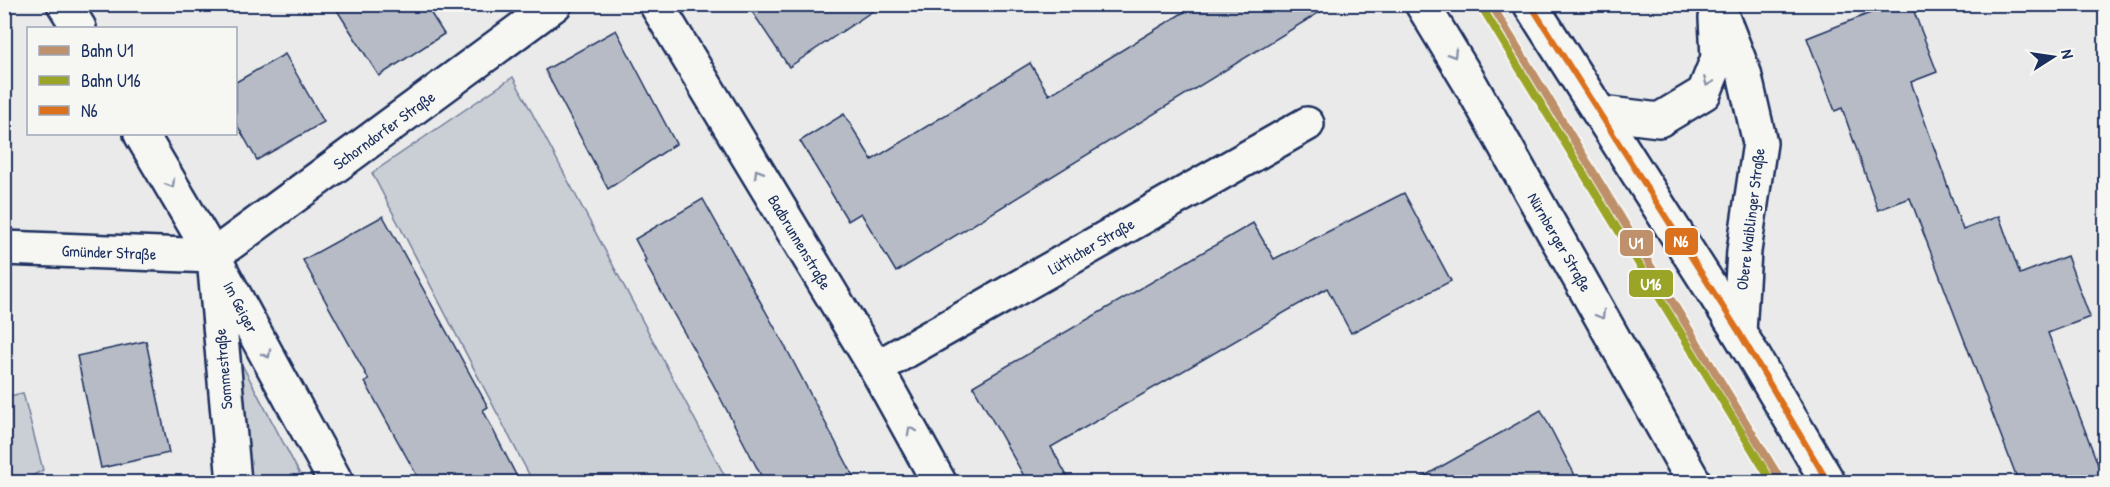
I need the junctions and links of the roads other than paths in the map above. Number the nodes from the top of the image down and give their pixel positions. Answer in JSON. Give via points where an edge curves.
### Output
{"nodes":[{"id":1,"x":64,"y":4,"type":"edge"},
{"id":2,"x":555,"y":4,"type":"edge"},
{"id":3,"x":656,"y":4,"type":"edge"},
{"id":4,"x":1422,"y":4,"type":"edge"},
{"id":5,"x":1530,"y":4,"type":"edge"},
{"id":6,"x":1716,"y":4,"type":"edge"},
{"id":7,"x":78,"y":27,"type":"edge"},
{"id":8,"x":1601,"y":113,"type":"junction"},
{"id":9,"x":1307,"y":124,"type":"dead end"},
{"id":10,"x":142,"y":135,"type":"edge"},
{"id":11,"x":4,"y":248,"type":"edge"},
{"id":12,"x":213,"y":256,"type":"junction"},
{"id":13,"x":1739,"y":332,"type":"junction"},
{"id":14,"x":876,"y":368,"type":"junction"},
{"id":15,"x":234,"y":483,"type":"edge"},
{"id":16,"x":336,"y":483,"type":"edge"},
{"id":17,"x":939,"y":483,"type":"edge"},
{"id":18,"x":1694,"y":483,"type":"edge"},
{"id":19,"x":1828,"y":483,"type":"edge"}],
"edges":[{"from":1,"to":7,"type":"street"},
{"from":2,"to":12,"type":"street","name":"Schorndorfer Straße"},
{"from":14,"to":3,"type":"street","name":"Badbrunnenstraße","one_way":true},
{"from":4,"to":18,"type":"street","name":"Nürnberger Straße","one_way":true},
{"from":5,"to":8,"type":"street"},
{"from":6,"to":8,"type":"street","name":"Obere Waiblinger Straße","one_way":true,"via":[[1718,58],[1704,93],[1659,120]]},
{"from":6,"to":13,"type":"street","name":"Obere Waiblinger Straße","via":[[1744,73],[1760,143],[1744,251]]},
{"from":8,"to":13,"type":"street"},
{"from":9,"to":14,"type":"street","name":"Lütticher Straße"},
{"from":10,"to":12,"type":"street","name":"Im Geiger","one_way":true},
{"from":11,"to":12,"type":"street","name":"Gmünder Straße"},
{"from":12,"to":15,"type":"street","name":"Sommestraße"},
{"from":12,"to":16,"type":"street","name":"Im Geiger","one_way":true},
{"from":13,"to":19,"type":"street"},
{"from":17,"to":14,"type":"street","name":"Badbrunnenstraße","one_way":true}]}
